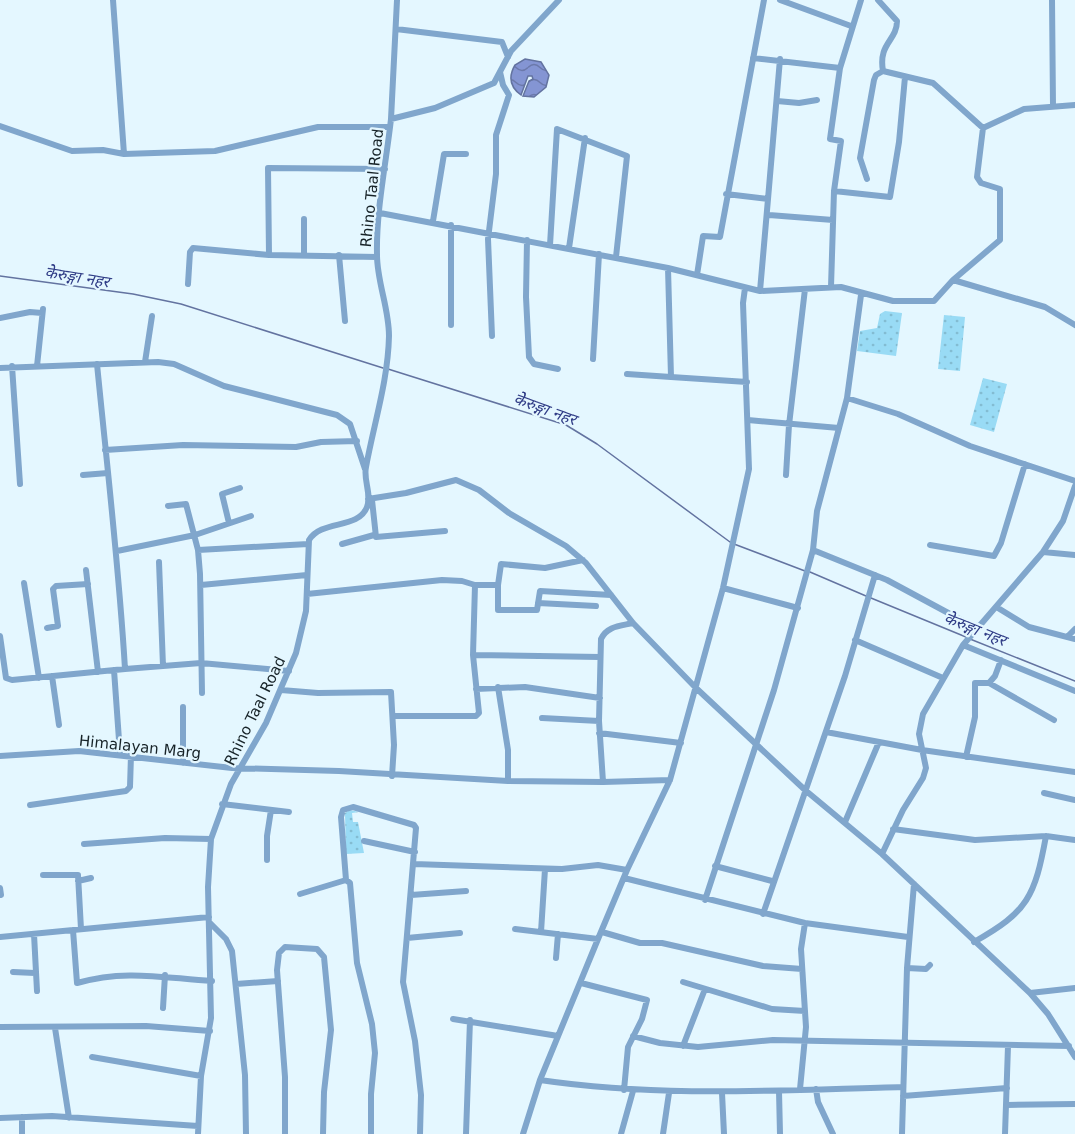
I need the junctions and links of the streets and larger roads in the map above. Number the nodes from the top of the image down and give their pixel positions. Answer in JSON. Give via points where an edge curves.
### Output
{"nodes":[{"id":1,"x":113,"y":0,"type":"edge"},
{"id":2,"x":397,"y":0,"type":"edge"},
{"id":3,"x":559,"y":0,"type":"edge"},
{"id":4,"x":764,"y":0,"type":"edge"},
{"id":5,"x":780,"y":0,"type":"edge"},
{"id":6,"x":861,"y":0,"type":"edge"},
{"id":7,"x":878,"y":0,"type":"edge"},
{"id":8,"x":1052,"y":0,"type":"edge"},
{"id":9,"x":851,"y":26,"type":"junction"},
{"id":10,"x":396,"y":28,"type":"junction"},
{"id":11,"x":508,"y":57,"type":"junction"},
{"id":12,"x":753,"y":58,"type":"junction"},
{"id":13,"x":780,"y":59,"type":"junction"},
{"id":14,"x":840,"y":68,"type":"junction"},
{"id":15,"x":883,"y":71,"type":"junction"},
{"id":16,"x":500,"y":72,"type":"junction"},
{"id":17,"x":905,"y":77,"type":"junction"},
{"id":18,"x":494,"y":83,"type":"junction"},
{"id":19,"x":506,"y":91,"type":"junction"},
{"id":20,"x":817,"y":100,"type":"dead end"},
{"id":21,"x":777,"y":101,"type":"junction"},
{"id":22,"x":1075,"y":105,"type":"edge"},
{"id":23,"x":1053,"y":106,"type":"junction"},
{"id":24,"x":391,"y":119,"type":"junction"},
{"id":25,"x":0,"y":126,"type":"edge"},
{"id":26,"x":390,"y":127,"type":"junction"},
{"id":27,"x":983,"y":128,"type":"junction"},
{"id":28,"x":585,"y":138,"type":"junction"},
{"id":29,"x":123,"y":154,"type":"junction"},
{"id":30,"x":466,"y":154,"type":"dead end"},
{"id":31,"x":385,"y":169,"type":"junction"},
{"id":32,"x":867,"y":179,"type":"dead end"},
{"id":33,"x":834,"y":191,"type":"junction"},
{"id":34,"x":726,"y":194,"type":"junction"},
{"id":35,"x":768,"y":199,"type":"junction"},
{"id":36,"x":380,"y":213,"type":"junction"},
{"id":37,"x":769,"y":215,"type":"junction"},
{"id":38,"x":304,"y":219,"type":"dead end"},
{"id":39,"x":833,"y":220,"type":"junction"},
{"id":40,"x":432,"y":221,"type":"junction"},
{"id":41,"x":451,"y":225,"type":"junction"},
{"id":42,"x":489,"y":233,"type":"junction"},
{"id":43,"x":527,"y":240,"type":"junction"},
{"id":44,"x":550,"y":245,"type":"junction"},
{"id":45,"x":569,"y":248,"type":"junction"},
{"id":46,"x":599,"y":254,"type":"junction"},
{"id":47,"x":269,"y":255,"type":"junction"},
{"id":48,"x":304,"y":255,"type":"junction"},
{"id":49,"x":339,"y":255,"type":"junction"},
{"id":50,"x":377,"y":257,"type":"junction"},
{"id":51,"x":616,"y":257,"type":"junction"},
{"id":52,"x":668,"y":268,"type":"junction"},
{"id":53,"x":697,"y":275,"type":"junction"},
{"id":54,"x":953,"y":280,"type":"junction"},
{"id":55,"x":188,"y":284,"type":"dead end"},
{"id":56,"x":831,"y":287,"type":"junction"},
{"id":57,"x":745,"y":288,"type":"junction"},
{"id":58,"x":805,"y":289,"type":"junction"},
{"id":59,"x":760,"y":291,"type":"junction"},
{"id":60,"x":861,"y":295,"type":"junction"},
{"id":61,"x":1075,"y":315,"type":"edge"},
{"id":62,"x":152,"y":316,"type":"dead end"},
{"id":63,"x":0,"y":318,"type":"edge"},
{"id":64,"x":345,"y":321,"type":"dead end"},
{"id":65,"x":1074,"y":324,"type":"edge"},
{"id":66,"x":451,"y":325,"type":"dead end"},
{"id":67,"x":492,"y":336,"type":"dead end"},
{"id":68,"x":593,"y":359,"type":"dead end"},
{"id":69,"x":145,"y":362,"type":"junction"},
{"id":70,"x":97,"y":364,"type":"junction"},
{"id":71,"x":12,"y":366,"type":"junction"},
{"id":72,"x":37,"y":366,"type":"junction"},
{"id":73,"x":0,"y":368,"type":"edge"},
{"id":74,"x":558,"y":369,"type":"dead end"},
{"id":75,"x":627,"y":374,"type":"dead end"},
{"id":76,"x":671,"y":377,"type":"junction"},
{"id":77,"x":747,"y":382,"type":"junction"},
{"id":78,"x":848,"y":398,"type":"junction"},
{"id":79,"x":748,"y":420,"type":"junction"},
{"id":80,"x":789,"y":425,"type":"junction"},
{"id":81,"x":839,"y":428,"type":"junction"},
{"id":82,"x":357,"y":441,"type":"junction"},
{"id":83,"x":105,"y":450,"type":"junction"},
{"id":84,"x":1024,"y":464,"type":"junction"},
{"id":85,"x":365,"y":469,"type":"junction"},
{"id":86,"x":108,"y":473,"type":"junction"},
{"id":87,"x":83,"y":475,"type":"dead end"},
{"id":88,"x":786,"y":475,"type":"dead end"},
{"id":89,"x":1075,"y":481,"type":"edge"},
{"id":90,"x":20,"y":484,"type":"dead end"},
{"id":91,"x":1075,"y":486,"type":"edge"},
{"id":92,"x":240,"y":488,"type":"dead end"},
{"id":93,"x":370,"y":500,"type":"junction"},
{"id":94,"x":168,"y":506,"type":"dead end"},
{"id":95,"x":251,"y":516,"type":"dead end"},
{"id":96,"x":229,"y":523,"type":"junction"},
{"id":97,"x":445,"y":531,"type":"dead end"},
{"id":98,"x":195,"y":535,"type":"junction"},
{"id":99,"x":374,"y":535,"type":"junction"},
{"id":100,"x":308,"y":544,"type":"junction"},
{"id":101,"x":342,"y":544,"type":"dead end"},
{"id":102,"x":930,"y":545,"type":"dead end"},
{"id":103,"x":198,"y":550,"type":"junction"},
{"id":104,"x":813,"y":550,"type":"junction"},
{"id":105,"x":117,"y":551,"type":"junction"},
{"id":106,"x":1043,"y":552,"type":"junction"},
{"id":107,"x":1075,"y":555,"type":"edge"},
{"id":108,"x":583,"y":560,"type":"junction"},
{"id":109,"x":159,"y":562,"type":"dead end"},
{"id":110,"x":86,"y":570,"type":"dead end"},
{"id":111,"x":307,"y":575,"type":"junction"},
{"id":112,"x":875,"y":575,"type":"junction"},
{"id":113,"x":24,"y":583,"type":"dead end"},
{"id":114,"x":88,"y":584,"type":"junction"},
{"id":115,"x":201,"y":585,"type":"junction"},
{"id":116,"x":475,"y":585,"type":"junction"},
{"id":117,"x":498,"y":585,"type":"junction"},
{"id":118,"x":723,"y":588,"type":"junction"},
{"id":119,"x":307,"y":594,"type":"junction"},
{"id":120,"x":611,"y":595,"type":"junction"},
{"id":121,"x":538,"y":603,"type":"junction"},
{"id":122,"x":596,"y":606,"type":"dead end"},
{"id":123,"x":798,"y":608,"type":"junction"},
{"id":124,"x":998,"y":608,"type":"junction"},
{"id":125,"x":633,"y":623,"type":"junction"},
{"id":126,"x":47,"y":628,"type":"dead end"},
{"id":127,"x":978,"y":628,"type":"junction"},
{"id":128,"x":1075,"y":629,"type":"edge"},
{"id":129,"x":0,"y":636,"type":"edge"},
{"id":130,"x":1072,"y":638,"type":"edge"},
{"id":131,"x":855,"y":640,"type":"junction"},
{"id":132,"x":964,"y":644,"type":"junction"},
{"id":133,"x":473,"y":655,"type":"junction"},
{"id":134,"x":600,"y":657,"type":"junction"},
{"id":135,"x":1001,"y":660,"type":"junction"},
{"id":136,"x":201,"y":663,"type":"junction"},
{"id":137,"x":163,"y":666,"type":"junction"},
{"id":138,"x":125,"y":669,"type":"junction"},
{"id":139,"x":114,"y":670,"type":"junction"},
{"id":140,"x":290,"y":671,"type":"junction"},
{"id":141,"x":98,"y":672,"type":"junction"},
{"id":142,"x":52,"y":676,"type":"junction"},
{"id":143,"x":39,"y":678,"type":"junction"},
{"id":144,"x":943,"y":678,"type":"junction"},
{"id":145,"x":989,"y":683,"type":"junction"},
{"id":146,"x":498,"y":687,"type":"junction"},
{"id":147,"x":696,"y":688,"type":"junction"},
{"id":148,"x":476,"y":689,"type":"junction"},
{"id":149,"x":281,"y":690,"type":"junction"},
{"id":150,"x":1075,"y":691,"type":"edge"},
{"id":151,"x":202,"y":693,"type":"dead end"},
{"id":152,"x":600,"y":698,"type":"junction"},
{"id":153,"x":183,"y":707,"type":"dead end"},
{"id":154,"x":394,"y":716,"type":"junction"},
{"id":155,"x":542,"y":718,"type":"dead end"},
{"id":156,"x":1054,"y":720,"type":"dead end"},
{"id":157,"x":599,"y":722,"type":"junction"},
{"id":158,"x":59,"y":725,"type":"dead end"},
{"id":159,"x":826,"y":732,"type":"junction"},
{"id":160,"x":599,"y":733,"type":"junction"},
{"id":161,"x":879,"y":742,"type":"junction"},
{"id":162,"x":681,"y":743,"type":"junction"},
{"id":163,"x":755,"y":744,"type":"junction"},
{"id":164,"x":922,"y":750,"type":"junction"},
{"id":165,"x":120,"y":753,"type":"junction"},
{"id":166,"x":131,"y":755,"type":"junction"},
{"id":167,"x":0,"y":756,"type":"edge"},
{"id":168,"x":966,"y":757,"type":"junction"},
{"id":169,"x":183,"y":763,"type":"junction"},
{"id":170,"x":241,"y":768,"type":"junction"},
{"id":171,"x":1075,"y":772,"type":"edge"},
{"id":172,"x":392,"y":776,"type":"junction"},
{"id":173,"x":670,"y":780,"type":"junction"},
{"id":174,"x":508,"y":781,"type":"junction"},
{"id":175,"x":603,"y":782,"type":"junction"},
{"id":176,"x":805,"y":790,"type":"junction"},
{"id":177,"x":1044,"y":793,"type":"dead end"},
{"id":178,"x":1075,"y":800,"type":"edge"},
{"id":179,"x":222,"y":804,"type":"junction"},
{"id":180,"x":30,"y":805,"type":"dead end"},
{"id":181,"x":271,"y":810,"type":"junction"},
{"id":182,"x":289,"y":812,"type":"dead end"},
{"id":183,"x":845,"y":822,"type":"junction"},
{"id":184,"x":893,"y":829,"type":"junction"},
{"id":185,"x":1046,"y":836,"type":"junction"},
{"id":186,"x":211,"y":839,"type":"junction"},
{"id":187,"x":1075,"y":840,"type":"edge"},
{"id":188,"x":364,"y":841,"type":"dead end"},
{"id":189,"x":84,"y":844,"type":"dead end"},
{"id":190,"x":415,"y":852,"type":"junction"},
{"id":191,"x":882,"y":854,"type":"junction"},
{"id":192,"x":267,"y":860,"type":"dead end"},
{"id":193,"x":414,"y":864,"type":"junction"},
{"id":194,"x":716,"y":866,"type":"junction"},
{"id":195,"x":545,"y":869,"type":"junction"},
{"id":196,"x":627,"y":870,"type":"junction"},
{"id":197,"x":43,"y":875,"type":"dead end"},
{"id":198,"x":91,"y":878,"type":"dead end"},
{"id":199,"x":624,"y":878,"type":"junction"},
{"id":200,"x":346,"y":880,"type":"junction"},
{"id":201,"x":78,"y":881,"type":"junction"},
{"id":202,"x":772,"y":881,"type":"junction"},
{"id":203,"x":914,"y":884,"type":"junction"},
{"id":204,"x":0,"y":888,"type":"edge"},
{"id":205,"x":466,"y":891,"type":"dead end"},
{"id":206,"x":300,"y":894,"type":"dead end"},
{"id":207,"x":1,"y":895,"type":"edge"},
{"id":208,"x":411,"y":895,"type":"junction"},
{"id":209,"x":705,"y":900,"type":"junction"},
{"id":210,"x":763,"y":914,"type":"junction"},
{"id":211,"x":209,"y":919,"type":"junction"},
{"id":212,"x":805,"y":923,"type":"junction"},
{"id":213,"x":81,"y":929,"type":"junction"},
{"id":214,"x":515,"y":929,"type":"dead end"},
{"id":215,"x":73,"y":930,"type":"junction"},
{"id":216,"x":541,"y":932,"type":"junction"},
{"id":217,"x":460,"y":933,"type":"dead end"},
{"id":218,"x":34,"y":934,"type":"junction"},
{"id":219,"x":558,"y":934,"type":"junction"},
{"id":220,"x":600,"y":935,"type":"junction"},
{"id":221,"x":0,"y":937,"type":"edge"},
{"id":222,"x":407,"y":938,"type":"junction"},
{"id":223,"x":908,"y":938,"type":"junction"},
{"id":224,"x":974,"y":942,"type":"junction"},
{"id":225,"x":556,"y":958,"type":"dead end"},
{"id":226,"x":930,"y":965,"type":"dead end"},
{"id":227,"x":907,"y":968,"type":"junction"},
{"id":228,"x":802,"y":969,"type":"junction"},
{"id":229,"x":13,"y":972,"type":"dead end"},
{"id":230,"x":35,"y":973,"type":"junction"},
{"id":231,"x":165,"y":975,"type":"junction"},
{"id":232,"x":212,"y":981,"type":"junction"},
{"id":233,"x":278,"y":981,"type":"junction"},
{"id":234,"x":683,"y":982,"type":"dead end"},
{"id":235,"x":581,"y":983,"type":"junction"},
{"id":236,"x":236,"y":984,"type":"junction"},
{"id":237,"x":1075,"y":988,"type":"edge"},
{"id":238,"x":705,"y":989,"type":"junction"},
{"id":239,"x":37,"y":991,"type":"dead end"},
{"id":240,"x":1030,"y":993,"type":"junction"},
{"id":241,"x":163,"y":1008,"type":"dead end"},
{"id":242,"x":805,"y":1011,"type":"junction"},
{"id":243,"x":453,"y":1019,"type":"dead end"},
{"id":244,"x":470,"y":1020,"type":"junction"},
{"id":245,"x":0,"y":1027,"type":"edge"},
{"id":246,"x":55,"y":1028,"type":"junction"},
{"id":247,"x":210,"y":1030,"type":"junction"},
{"id":248,"x":558,"y":1036,"type":"junction"},
{"id":249,"x":633,"y":1036,"type":"junction"},
{"id":250,"x":804,"y":1042,"type":"junction"},
{"id":251,"x":903,"y":1044,"type":"junction"},
{"id":252,"x":683,"y":1046,"type":"junction"},
{"id":253,"x":1008,"y":1046,"type":"junction"},
{"id":254,"x":1069,"y":1046,"type":"junction"},
{"id":255,"x":92,"y":1057,"type":"dead end"},
{"id":256,"x":1075,"y":1057,"type":"edge"},
{"id":257,"x":201,"y":1076,"type":"junction"},
{"id":258,"x":540,"y":1080,"type":"junction"},
{"id":259,"x":903,"y":1088,"type":"junction"},
{"id":260,"x":1007,"y":1088,"type":"junction"},
{"id":261,"x":800,"y":1089,"type":"junction"},
{"id":262,"x":816,"y":1089,"type":"junction"},
{"id":263,"x":624,"y":1090,"type":"junction"},
{"id":264,"x":633,"y":1091,"type":"junction"},
{"id":265,"x":779,"y":1091,"type":"junction"},
{"id":266,"x":669,"y":1093,"type":"junction"},
{"id":267,"x":722,"y":1093,"type":"junction"},
{"id":268,"x":903,"y":1096,"type":"junction"},
{"id":269,"x":1075,"y":1104,"type":"edge"},
{"id":270,"x":1006,"y":1105,"type":"junction"},
{"id":271,"x":22,"y":1117,"type":"junction"},
{"id":272,"x":0,"y":1118,"type":"edge"},
{"id":273,"x":69,"y":1118,"type":"junction"},
{"id":274,"x":198,"y":1126,"type":"junction"},
{"id":275,"x":22,"y":1134,"type":"edge"},
{"id":276,"x":198,"y":1134,"type":"edge"},
{"id":277,"x":246,"y":1134,"type":"edge"},
{"id":278,"x":285,"y":1134,"type":"edge"},
{"id":279,"x":323,"y":1134,"type":"edge"},
{"id":280,"x":371,"y":1134,"type":"edge"},
{"id":281,"x":420,"y":1134,"type":"edge"},
{"id":282,"x":466,"y":1134,"type":"edge"},
{"id":283,"x":523,"y":1134,"type":"edge"},
{"id":284,"x":621,"y":1134,"type":"edge"},
{"id":285,"x":663,"y":1134,"type":"edge"},
{"id":286,"x":724,"y":1134,"type":"edge"},
{"id":287,"x":780,"y":1134,"type":"edge"},
{"id":288,"x":833,"y":1134,"type":"edge"},
{"id":289,"x":902,"y":1134,"type":"edge"},
{"id":290,"x":1005,"y":1134,"type":"edge"}],
"edges":[{"from":1,"to":29,"type":"street"},
{"from":2,"to":10,"type":"street"},
{"from":3,"to":11,"type":"street"},
{"from":4,"to":12,"type":"street"},
{"from":5,"to":9,"type":"street"},
{"from":6,"to":9,"type":"street"},
{"from":7,"to":15,"type":"street","via":[[897,21],[896,32],[884,46]]},
{"from":8,"to":23,"type":"street"},
{"from":9,"to":14,"type":"street"},
{"from":10,"to":11,"type":"street","via":[[502,42]]},
{"from":10,"to":24,"type":"street"},
{"from":11,"to":16,"type":"street"},
{"from":12,"to":13,"type":"street"},
{"from":12,"to":34,"type":"street"},
{"from":13,"to":14,"type":"street"},
{"from":13,"to":21,"type":"street"},
{"from":14,"to":33,"type":"street","via":[[830,140],[842,141]]},
{"from":15,"to":17,"type":"street"},
{"from":15,"to":32,"type":"street","via":[[874,80],[860,158]]},
{"from":16,"to":18,"type":"street"},
{"from":16,"to":19,"type":"street"},
{"from":17,"to":27,"type":"street","via":[[933,83]]},
{"from":17,"to":33,"type":"street","via":[[890,197]]},
{"from":18,"to":19,"type":"street"},
{"from":18,"to":24,"type":"street","name":"Rhino Taal Road","via":[[427,111]]},
{"from":19,"to":42,"type":"street","via":[[509,94],[496,135],[496,180]]},
{"from":20,"to":21,"type":"street"},
{"from":21,"to":35,"type":"street"},
{"from":22,"to":23,"type":"street"},
{"from":23,"to":27,"type":"street","via":[[1024,109]]},
{"from":24,"to":26,"type":"street","name":"Rhino Taal Road"},
{"from":25,"to":29,"type":"street","via":[[72,151]]},
{"from":26,"to":29,"type":"street","via":[[318,127],[215,151]]},
{"from":26,"to":31,"type":"street","name":"Rhino Taal Road"},
{"from":27,"to":54,"type":"street","via":[[976,177],[981,183],[1000,189],[1000,240]]},
{"from":28,"to":44,"type":"street","via":[[557,129]]},
{"from":28,"to":45,"type":"street"},
{"from":28,"to":51,"type":"street","via":[[627,156]]},
{"from":30,"to":40,"type":"street","via":[[444,154]]},
{"from":31,"to":36,"type":"street","name":"Rhino Taal Road"},
{"from":31,"to":47,"type":"street","via":[[268,168]]},
{"from":33,"to":39,"type":"street"},
{"from":34,"to":35,"type":"street"},
{"from":34,"to":53,"type":"street","via":[[720,237],[703,236]]},
{"from":35,"to":37,"type":"street"},
{"from":36,"to":40,"type":"street"},
{"from":36,"to":50,"type":"street","name":"Rhino Taal Road"},
{"from":37,"to":39,"type":"street"},
{"from":37,"to":59,"type":"street"},
{"from":38,"to":48,"type":"street"},
{"from":39,"to":56,"type":"street"},
{"from":40,"to":41,"type":"street"},
{"from":41,"to":42,"type":"street"},
{"from":41,"to":66,"type":"street"},
{"from":42,"to":43,"type":"street"},
{"from":42,"to":67,"type":"street"},
{"from":43,"to":44,"type":"street"},
{"from":43,"to":74,"type":"street","via":[[529,357],[534,364]]},
{"from":44,"to":45,"type":"street"},
{"from":45,"to":46,"type":"street"},
{"from":46,"to":51,"type":"street"},
{"from":46,"to":68,"type":"street"},
{"from":47,"to":48,"type":"street"},
{"from":47,"to":55,"type":"street","via":[[193,248]]},
{"from":48,"to":49,"type":"street"},
{"from":49,"to":50,"type":"street"},
{"from":49,"to":64,"type":"street"},
{"from":50,"to":85,"type":"street","name":"Rhino Taal Road","via":[[388,315],[387,368]]},
{"from":51,"to":52,"type":"street"},
{"from":52,"to":53,"type":"street"},
{"from":52,"to":76,"type":"street"},
{"from":53,"to":57,"type":"street"},
{"from":54,"to":60,"type":"street","via":[[934,301],[893,301]]},
{"from":54,"to":65,"type":"street","via":[[1045,308]]},
{"from":56,"to":58,"type":"street"},
{"from":56,"to":60,"type":"street"},
{"from":57,"to":59,"type":"street"},
{"from":57,"to":77,"type":"street"},
{"from":58,"to":59,"type":"street"},
{"from":58,"to":80,"type":"street"},
{"from":60,"to":78,"type":"street"},
{"from":61,"to":65,"type":"street"},
{"from":62,"to":69,"type":"street"},
{"from":63,"to":72,"type":"street","via":[[43,311]]},
{"from":69,"to":70,"type":"street"},
{"from":69,"to":82,"type":"street","via":[[174,364],[224,386],[337,415],[350,424]]},
{"from":70,"to":72,"type":"street"},
{"from":70,"to":83,"type":"street"},
{"from":71,"to":72,"type":"street"},
{"from":71,"to":73,"type":"street"},
{"from":71,"to":90,"type":"street"},
{"from":75,"to":76,"type":"street"},
{"from":76,"to":77,"type":"street"},
{"from":77,"to":79,"type":"street"},
{"from":78,"to":81,"type":"street"},
{"from":78,"to":84,"type":"street"},
{"from":79,"to":80,"type":"street"},
{"from":79,"to":118,"type":"street","via":[[749,469]]},
{"from":80,"to":81,"type":"street"},
{"from":80,"to":88,"type":"street"},
{"from":81,"to":104,"type":"street","via":[[817,512]]},
{"from":82,"to":83,"type":"street","via":[[296,447],[173,445]]},
{"from":82,"to":85,"type":"street"},
{"from":83,"to":86,"type":"street"},
{"from":84,"to":89,"type":"street"},
{"from":84,"to":102,"type":"street","via":[[994,556]]},
{"from":85,"to":93,"type":"street","name":"Rhino Taal Road"},
{"from":86,"to":87,"type":"street"},
{"from":86,"to":105,"type":"street"},
{"from":91,"to":106,"type":"street","via":[[1063,521]]},
{"from":92,"to":96,"type":"street","via":[[222,494]]},
{"from":93,"to":99,"type":"street","name":"Rhino Taal Road"},
{"from":93,"to":100,"type":"street","via":[[360,516],[320,529]]},
{"from":93,"to":108,"type":"street","via":[[446,480],[461,481]]},
{"from":94,"to":98,"type":"street","via":[[186,504]]},
{"from":95,"to":96,"type":"street"},
{"from":96,"to":98,"type":"street"},
{"from":97,"to":99,"type":"street"},
{"from":98,"to":103,"type":"street"},
{"from":98,"to":105,"type":"street"},
{"from":99,"to":101,"type":"street"},
{"from":100,"to":103,"type":"street"},
{"from":100,"to":111,"type":"street","name":"Rhino Taal Road"},
{"from":103,"to":115,"type":"street"},
{"from":104,"to":112,"type":"street"},
{"from":104,"to":123,"type":"street"},
{"from":105,"to":138,"type":"street"},
{"from":106,"to":107,"type":"street"},
{"from":106,"to":124,"type":"street"},
{"from":108,"to":117,"type":"street","via":[[545,568],[501,564]]},
{"from":108,"to":120,"type":"street"},
{"from":109,"to":137,"type":"street"},
{"from":110,"to":114,"type":"street"},
{"from":111,"to":115,"type":"street"},
{"from":111,"to":119,"type":"street","name":"Rhino Taal Road"},
{"from":112,"to":127,"type":"street"},
{"from":112,"to":131,"type":"street"},
{"from":113,"to":143,"type":"street"},
{"from":114,"to":126,"type":"street","via":[[53,589],[58,626]]},
{"from":114,"to":141,"type":"street"},
{"from":115,"to":136,"type":"street"},
{"from":116,"to":117,"type":"street"},
{"from":116,"to":119,"type":"street","via":[[442,580]]},
{"from":116,"to":133,"type":"street"},
{"from":117,"to":121,"type":"street","via":[[498,610],[537,610]]},
{"from":118,"to":123,"type":"street"},
{"from":118,"to":147,"type":"street"},
{"from":119,"to":140,"type":"street","name":"Rhino Taal Road","via":[[301,639]]},
{"from":120,"to":121,"type":"street","via":[[540,591]]},
{"from":120,"to":125,"type":"street"},
{"from":121,"to":122,"type":"street"},
{"from":123,"to":163,"type":"street"},
{"from":124,"to":127,"type":"street"},
{"from":124,"to":130,"type":"street","via":[[1029,627]]},
{"from":125,"to":134,"type":"street","via":[[605,632]]},
{"from":125,"to":147,"type":"street"},
{"from":127,"to":132,"type":"street"},
{"from":128,"to":130,"type":"street"},
{"from":129,"to":143,"type":"street","via":[[6,678]]},
{"from":131,"to":144,"type":"street"},
{"from":131,"to":159,"type":"street"},
{"from":132,"to":135,"type":"street"},
{"from":132,"to":144,"type":"street"},
{"from":133,"to":134,"type":"street"},
{"from":133,"to":148,"type":"street"},
{"from":134,"to":152,"type":"street"},
{"from":135,"to":145,"type":"street"},
{"from":135,"to":150,"type":"street"},
{"from":136,"to":137,"type":"street"},
{"from":136,"to":140,"type":"street"},
{"from":136,"to":151,"type":"street"},
{"from":137,"to":138,"type":"street"},
{"from":138,"to":139,"type":"street"},
{"from":139,"to":141,"type":"street"},
{"from":139,"to":165,"type":"street"},
{"from":140,"to":149,"type":"street","name":"Rhino Taal Road"},
{"from":141,"to":142,"type":"street"},
{"from":142,"to":143,"type":"street"},
{"from":142,"to":158,"type":"street"},
{"from":144,"to":164,"type":"street","via":[[920,726]]},
{"from":145,"to":156,"type":"street"},
{"from":145,"to":168,"type":"street","via":[[975,683],[975,717]]},
{"from":146,"to":148,"type":"street"},
{"from":146,"to":152,"type":"street"},
{"from":146,"to":174,"type":"street","via":[[508,750]]},
{"from":147,"to":162,"type":"street"},
{"from":147,"to":163,"type":"street"},
{"from":148,"to":154,"type":"street","via":[[476,716]]},
{"from":149,"to":154,"type":"street","via":[[392,692]]},
{"from":149,"to":170,"type":"street","name":"Rhino Taal Road"},
{"from":152,"to":157,"type":"street"},
{"from":153,"to":169,"type":"street"},
{"from":154,"to":172,"type":"street"},
{"from":155,"to":157,"type":"street"},
{"from":157,"to":160,"type":"street"},
{"from":159,"to":161,"type":"street"},
{"from":159,"to":176,"type":"street"},
{"from":160,"to":162,"type":"street"},
{"from":160,"to":175,"type":"street"},
{"from":161,"to":164,"type":"street"},
{"from":161,"to":183,"type":"street"},
{"from":162,"to":173,"type":"street"},
{"from":163,"to":176,"type":"street"},
{"from":163,"to":194,"type":"street"},
{"from":164,"to":168,"type":"street"},
{"from":164,"to":184,"type":"street","via":[[926,768],[923,778]]},
{"from":165,"to":166,"type":"street","name":"Himalayan Marg"},
{"from":165,"to":167,"type":"street","name":"Himalayan Marg","via":[[79,751]]},
{"from":166,"to":169,"type":"street","name":"Himalayan Marg"},
{"from":166,"to":180,"type":"street","via":[[130,787],[126,791]]},
{"from":168,"to":171,"type":"street"},
{"from":169,"to":170,"type":"street","name":"Himalayan Marg"},
{"from":170,"to":172,"type":"street","name":"Himalayan Marg"},
{"from":170,"to":179,"type":"street","name":"Rhino Taal Road"},
{"from":172,"to":174,"type":"street","name":"Himalayan Marg"},
{"from":173,"to":175,"type":"street","name":"Himalayan Marg"},
{"from":173,"to":196,"type":"street"},
{"from":174,"to":175,"type":"street","name":"Himalayan Marg"},
{"from":176,"to":183,"type":"street"},
{"from":176,"to":202,"type":"street"},
{"from":177,"to":178,"type":"street"},
{"from":179,"to":181,"type":"street"},
{"from":179,"to":186,"type":"street","name":"Rhino Taal Road"},
{"from":181,"to":182,"type":"street"},
{"from":181,"to":192,"type":"street"},
{"from":183,"to":191,"type":"street"},
{"from":184,"to":185,"type":"street","via":[[975,840]]},
{"from":184,"to":191,"type":"street"},
{"from":185,"to":187,"type":"street"},
{"from":185,"to":224,"type":"street","via":[[1029,898],[1017,914]]},
{"from":186,"to":189,"type":"street"},
{"from":186,"to":211,"type":"street","name":"Rhino Taal Road"},
{"from":188,"to":190,"type":"street"},
{"from":190,"to":193,"type":"street"},
{"from":190,"to":200,"type":"street","via":[[414,825],[364,809],[346,808],[341,817]]},
{"from":191,"to":203,"type":"street"},
{"from":193,"to":195,"type":"street"},
{"from":193,"to":208,"type":"street"},
{"from":194,"to":202,"type":"street"},
{"from":194,"to":209,"type":"street"},
{"from":195,"to":196,"type":"street","via":[[598,865]]},
{"from":195,"to":216,"type":"street"},
{"from":196,"to":199,"type":"street"},
{"from":197,"to":201,"type":"street","via":[[74,873]]},
{"from":198,"to":201,"type":"street"},
{"from":199,"to":209,"type":"street"},
{"from":199,"to":220,"type":"street"},
{"from":200,"to":206,"type":"street"},
{"from":200,"to":280,"type":"street","via":[[352,893],[357,963],[375,1053]]},
{"from":201,"to":213,"type":"street"},
{"from":202,"to":210,"type":"street"},
{"from":203,"to":223,"type":"street"},
{"from":203,"to":224,"type":"street"},
{"from":204,"to":207,"type":"street"},
{"from":205,"to":208,"type":"street"},
{"from":208,"to":222,"type":"street"},
{"from":209,"to":210,"type":"street"},
{"from":210,"to":212,"type":"street"},
{"from":211,"to":213,"type":"street"},
{"from":211,"to":232,"type":"street","name":"Rhino Taal Road"},
{"from":211,"to":236,"type":"street","via":[[232,951]]},
{"from":212,"to":223,"type":"street"},
{"from":212,"to":228,"type":"street"},
{"from":213,"to":215,"type":"street"},
{"from":214,"to":216,"type":"street"},
{"from":215,"to":218,"type":"street"},
{"from":215,"to":231,"type":"street","via":[[77,983],[106,976]]},
{"from":216,"to":219,"type":"street"},
{"from":217,"to":222,"type":"street"},
{"from":218,"to":221,"type":"street"},
{"from":218,"to":230,"type":"street"},
{"from":219,"to":220,"type":"street"},
{"from":219,"to":225,"type":"street"},
{"from":220,"to":228,"type":"street","via":[[662,943],[763,966]]},
{"from":220,"to":235,"type":"street"},
{"from":222,"to":281,"type":"street","via":[[403,982],[415,1041],[421,1095]]},
{"from":223,"to":227,"type":"street"},
{"from":224,"to":240,"type":"street"},
{"from":226,"to":227,"type":"street","via":[[926,969]]},
{"from":227,"to":251,"type":"street"},
{"from":228,"to":242,"type":"street"},
{"from":229,"to":230,"type":"street"},
{"from":230,"to":239,"type":"street"},
{"from":231,"to":232,"type":"street"},
{"from":231,"to":241,"type":"street"},
{"from":232,"to":247,"type":"street","name":"Rhino Taal Road"},
{"from":233,"to":236,"type":"street"},
{"from":233,"to":278,"type":"street"},
{"from":233,"to":279,"type":"street","via":[[277,959],[282,948],[322,951],[331,1030]]},
{"from":234,"to":238,"type":"street"},
{"from":235,"to":248,"type":"street"},
{"from":235,"to":249,"type":"street","via":[[647,1000]]},
{"from":236,"to":277,"type":"street"},
{"from":237,"to":240,"type":"street"},
{"from":238,"to":242,"type":"street","via":[[772,1009]]},
{"from":238,"to":252,"type":"street"},
{"from":240,"to":254,"type":"street"},
{"from":242,"to":250,"type":"street"},
{"from":243,"to":244,"type":"street"},
{"from":244,"to":248,"type":"street"},
{"from":244,"to":282,"type":"street"},
{"from":245,"to":246,"type":"street"},
{"from":246,"to":247,"type":"street","via":[[146,1026]]},
{"from":246,"to":273,"type":"street"},
{"from":247,"to":257,"type":"street","name":"Rhino Taal Road"},
{"from":248,"to":258,"type":"street"},
{"from":249,"to":252,"type":"street"},
{"from":249,"to":263,"type":"street","via":[[628,1047]]},
{"from":250,"to":251,"type":"street"},
{"from":250,"to":252,"type":"street","via":[[773,1040],[708,1048]]},
{"from":250,"to":261,"type":"street"},
{"from":251,"to":253,"type":"street"},
{"from":251,"to":259,"type":"street"},
{"from":253,"to":254,"type":"street"},
{"from":253,"to":260,"type":"street"},
{"from":254,"to":256,"type":"street"},
{"from":255,"to":257,"type":"street"},
{"from":257,"to":274,"type":"street","name":"Rhino Taal Road"},
{"from":258,"to":263,"type":"street"},
{"from":258,"to":283,"type":"street"},
{"from":259,"to":262,"type":"street"},
{"from":259,"to":268,"type":"street"},
{"from":260,"to":268,"type":"street"},
{"from":260,"to":270,"type":"street"},
{"from":261,"to":262,"type":"street"},
{"from":261,"to":265,"type":"street"},
{"from":262,"to":288,"type":"street"},
{"from":263,"to":264,"type":"street"},
{"from":264,"to":266,"type":"street"},
{"from":264,"to":284,"type":"street"},
{"from":265,"to":267,"type":"street"},
{"from":265,"to":287,"type":"street"},
{"from":266,"to":267,"type":"street"},
{"from":266,"to":285,"type":"street"},
{"from":267,"to":286,"type":"street"},
{"from":268,"to":289,"type":"street"},
{"from":269,"to":270,"type":"street"},
{"from":270,"to":290,"type":"street"},
{"from":271,"to":272,"type":"street"},
{"from":271,"to":273,"type":"street"},
{"from":271,"to":275,"type":"street"},
{"from":273,"to":274,"type":"street"},
{"from":274,"to":276,"type":"street","name":"Rhino Taal Road"}]}
